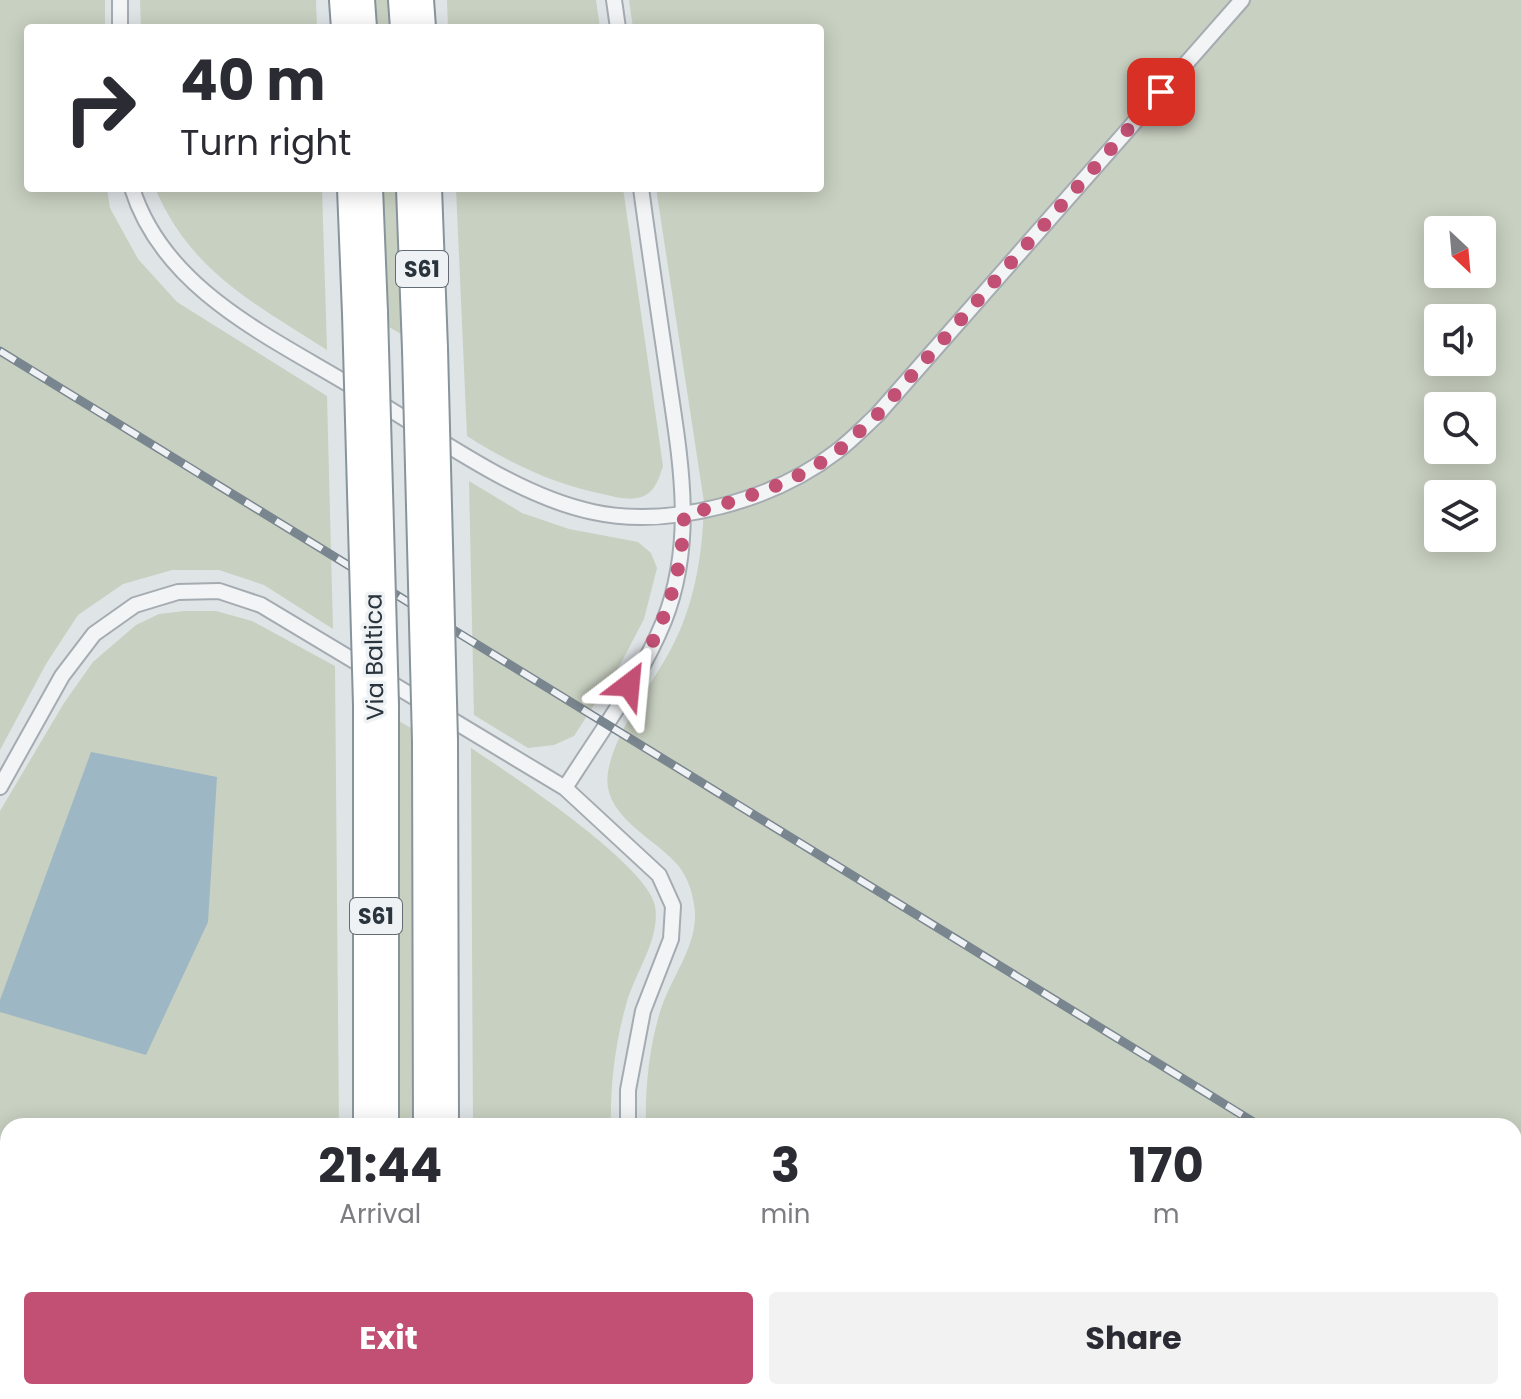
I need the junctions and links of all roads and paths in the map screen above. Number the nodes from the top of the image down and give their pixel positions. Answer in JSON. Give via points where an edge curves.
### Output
{"nodes":[{"id":1,"x":120,"y":0,"type":"edge"},
{"id":2,"x":352,"y":0,"type":"edge"},
{"id":3,"x":411,"y":0,"type":"edge"},
{"id":4,"x":614,"y":0,"type":"edge"},
{"id":5,"x":1242,"y":0,"type":"edge"},
{"id":6,"x":120,"y":24,"type":"edge"},
{"id":7,"x":354,"y":24,"type":"edge"},
{"id":8,"x":413,"y":24,"type":"edge"},
{"id":9,"x":617,"y":24,"type":"edge"},
{"id":10,"x":133,"y":192,"type":"edge"},
{"id":11,"x":360,"y":192,"type":"edge"},
{"id":12,"x":419,"y":192,"type":"edge"},
{"id":13,"x":642,"y":192,"type":"edge"},
{"id":14,"x":684,"y":515,"type":"junction"},
{"id":15,"x":0,"y":787,"type":"edge"},
{"id":16,"x":565,"y":788,"type":"junction"},
{"id":17,"x":376,"y":1118,"type":"edge"},
{"id":18,"x":436,"y":1118,"type":"edge"},
{"id":19,"x":628,"y":1118,"type":"edge"}],
"edges":[{"from":1,"to":6,"type":"lane"},
{"from":2,"to":7,"type":"highway"},
{"from":3,"to":8,"type":"highway"},
{"from":4,"to":9,"type":"lane"},
{"from":5,"to":14,"type":"lane","via":[[877,415],[836,452],[794,478]]},
{"from":10,"to":14,"type":"lane","via":[[158,241],[219,305],[499,474],[592,512],[641,518]]},
{"from":11,"to":17,"type":"highway","name":"Via Baltica","number":"S61","bridge":true,"via":[[376,705]]},
{"from":12,"to":18,"type":"highway","number":"S61","bridge":true,"via":[[435,741]]},
{"from":13,"to":14,"type":"lane"},
{"from":14,"to":16,"type":"lane","via":[[679,576],[664,621]]},
{"from":15,"to":16,"type":"lane","via":[[62,676],[94,634],[135,605],[178,592],[219,591],[261,605]]},
{"from":16,"to":19,"type":"lane","via":[[659,875],[673,906],[671,939],[643,1011]]}]}
